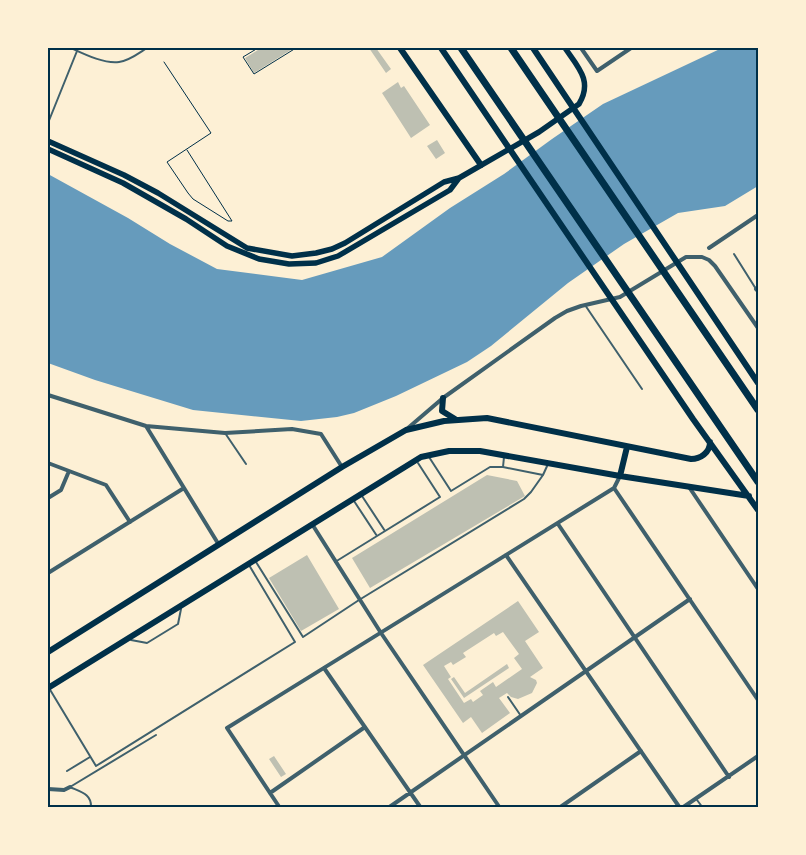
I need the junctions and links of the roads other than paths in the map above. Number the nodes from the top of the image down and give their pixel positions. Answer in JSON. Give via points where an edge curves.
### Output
{"nodes":[{"id":1,"x":71,"y":48,"type":"edge"},
{"id":2,"x":147,"y":48,"type":"edge"},
{"id":3,"x":400,"y":48,"type":"edge"},
{"id":4,"x":441,"y":48,"type":"edge"},
{"id":5,"x":461,"y":48,"type":"edge"},
{"id":6,"x":511,"y":48,"type":"edge"},
{"id":7,"x":534,"y":48,"type":"edge"},
{"id":8,"x":565,"y":48,"type":"edge"},
{"id":9,"x":581,"y":48,"type":"edge"},
{"id":10,"x":631,"y":48,"type":"edge"},
{"id":11,"x":78,"y":51,"type":"junction"},
{"id":12,"x":48,"y":123,"type":"edge"},
{"id":13,"x":48,"y":141,"type":"edge"},
{"id":14,"x":48,"y":149,"type":"edge"},
{"id":15,"x":481,"y":165,"type":"junction"},
{"id":16,"x":459,"y":178,"type":"junction"},
{"id":17,"x":758,"y":215,"type":"edge"},
{"id":18,"x":709,"y":248,"type":"dead end"},
{"id":19,"x":734,"y":254,"type":"dead end"},
{"id":20,"x":758,"y":289,"type":"edge"},
{"id":21,"x":585,"y":305,"type":"junction"},
{"id":22,"x":758,"y":328,"type":"edge"},
{"id":23,"x":757,"y":380,"type":"edge"},
{"id":24,"x":642,"y":389,"type":"dead end"},
{"id":25,"x":48,"y":395,"type":"edge"},
{"id":26,"x":443,"y":398,"type":"junction"},
{"id":27,"x":758,"y":410,"type":"edge"},
{"id":28,"x":456,"y":420,"type":"junction"},
{"id":29,"x":146,"y":426,"type":"junction"},
{"id":30,"x":406,"y":430,"type":"junction"},
{"id":31,"x":225,"y":434,"type":"junction"},
{"id":32,"x":710,"y":442,"type":"junction"},
{"id":33,"x":627,"y":447,"type":"junction"},
{"id":34,"x":427,"y":455,"type":"junction"},
{"id":35,"x":504,"y":455,"type":"junction"},
{"id":36,"x":416,"y":460,"type":"junction"},
{"id":37,"x":48,"y":463,"type":"edge"},
{"id":38,"x":548,"y":463,"type":"junction"},
{"id":39,"x":246,"y":464,"type":"dead end"},
{"id":40,"x":342,"y":467,"type":"junction"},
{"id":41,"x":502,"y":467,"type":"junction"},
{"id":42,"x":69,"y":471,"type":"junction"},
{"id":43,"x":543,"y":475,"type":"junction"},
{"id":44,"x":620,"y":476,"type":"junction"},
{"id":45,"x":758,"y":482,"type":"edge"},
{"id":46,"x":689,"y":487,"type":"junction"},
{"id":47,"x":184,"y":488,"type":"junction"},
{"id":48,"x":614,"y":488,"type":"junction"},
{"id":49,"x":361,"y":494,"type":"junction"},
{"id":50,"x":749,"y":496,"type":"junction"},
{"id":51,"x":48,"y":498,"type":"edge"},
{"id":52,"x":353,"y":498,"type":"junction"},
{"id":53,"x":758,"y":510,"type":"edge"},
{"id":54,"x":130,"y":522,"type":"junction"},
{"id":55,"x":312,"y":524,"type":"junction"},
{"id":56,"x":558,"y":524,"type":"junction"},
{"id":57,"x":385,"y":531,"type":"junction"},
{"id":58,"x":377,"y":536,"type":"junction"},
{"id":59,"x":219,"y":545,"type":"junction"},
{"id":60,"x":506,"y":555,"type":"junction"},
{"id":61,"x":254,"y":560,"type":"junction"},
{"id":62,"x":335,"y":562,"type":"junction"},
{"id":63,"x":247,"y":563,"type":"junction"},
{"id":64,"x":48,"y":573,"type":"edge"},
{"id":65,"x":758,"y":590,"type":"edge"},
{"id":66,"x":690,"y":599,"type":"junction"},
{"id":67,"x":360,"y":600,"type":"junction"},
{"id":68,"x":182,"y":604,"type":"junction"},
{"id":69,"x":380,"y":633,"type":"junction"},
{"id":70,"x":127,"y":638,"type":"junction"},
{"id":71,"x":635,"y":638,"type":"junction"},
{"id":72,"x":48,"y":652,"type":"edge"},
{"id":73,"x":324,"y":668,"type":"junction"},
{"id":74,"x":586,"y":671,"type":"junction"},
{"id":75,"x":48,"y":688,"type":"edge"},
{"id":76,"x":508,"y":697,"type":"dead end"},
{"id":77,"x":758,"y":700,"type":"edge"},
{"id":78,"x":521,"y":716,"type":"junction"},
{"id":79,"x":365,"y":727,"type":"junction"},
{"id":80,"x":156,"y":735,"type":"dead end"},
{"id":81,"x":641,"y":751,"type":"junction"},
{"id":82,"x":464,"y":755,"type":"junction"},
{"id":83,"x":758,"y":756,"type":"edge"},
{"id":84,"x":90,"y":757,"type":"junction"},
{"id":85,"x":67,"y":771,"type":"dead end"},
{"id":86,"x":729,"y":776,"type":"junction"},
{"id":87,"x":70,"y":787,"type":"junction"},
{"id":88,"x":48,"y":789,"type":"edge"},
{"id":89,"x":410,"y":792,"type":"junction"},
{"id":90,"x":270,"y":793,"type":"junction"},
{"id":91,"x":696,"y":798,"type":"junction"},
{"id":92,"x":91,"y":808,"type":"edge"},
{"id":93,"x":280,"y":808,"type":"edge"},
{"id":94,"x":388,"y":808,"type":"edge"},
{"id":95,"x":421,"y":808,"type":"edge"},
{"id":96,"x":500,"y":808,"type":"edge"},
{"id":97,"x":560,"y":808,"type":"edge"},
{"id":98,"x":681,"y":808,"type":"edge"},
{"id":99,"x":703,"y":808,"type":"edge"}],
"edges":[{"from":1,"to":11,"type":"lane"},
{"from":2,"to":11,"type":"lane","via":[[120,62],[109,62]]},
{"from":3,"to":15,"type":"main road"},
{"from":4,"to":32,"type":"main road"},
{"from":5,"to":45,"type":"highway"},
{"from":6,"to":27,"type":"highway"},
{"from":7,"to":23,"type":"main road"},
{"from":8,"to":15,"type":"main road","via":[[586,82],[579,104],[539,132]]},
{"from":9,"to":10,"type":"street","via":[[597,71]]},
{"from":11,"to":12,"type":"lane"},
{"from":13,"to":16,"type":"main road","via":[[158,193],[246,248],[292,256],[332,249],[444,182]]},
{"from":14,"to":16,"type":"main road","via":[[123,183],[227,246],[260,259],[289,264],[316,263],[338,256],[450,190]]},
{"from":15,"to":16,"type":"main road"},
{"from":17,"to":18,"type":"street"},
{"from":19,"to":20,"type":"lane"},
{"from":21,"to":22,"type":"street","via":[[620,297],[678,261],[694,256],[709,260],[715,266]]},
{"from":21,"to":24,"type":"lane"},
{"from":21,"to":26,"type":"street","via":[[555,318]]},
{"from":25,"to":29,"type":"street"},
{"from":26,"to":28,"type":"main road","via":[[442,412]]},
{"from":26,"to":30,"type":"street"},
{"from":28,"to":30,"type":"main road"},
{"from":28,"to":33,"type":"main road","via":[[487,418]]},
{"from":29,"to":31,"type":"street"},
{"from":29,"to":47,"type":"street"},
{"from":30,"to":40,"type":"main road"},
{"from":31,"to":39,"type":"lane"},
{"from":31,"to":40,"type":"street","via":[[292,429],[321,434]]},
{"from":32,"to":33,"type":"main road","via":[[707,451],[696,459]]},
{"from":32,"to":50,"type":"main road"},
{"from":33,"to":44,"type":"main road"},
{"from":34,"to":35,"type":"main road","via":[[449,451]]},
{"from":34,"to":36,"type":"main road"},
{"from":34,"to":41,"type":"lane","via":[[451,491],[490,467]]},
{"from":35,"to":38,"type":"main road"},
{"from":35,"to":41,"type":"lane"},
{"from":36,"to":49,"type":"main road"},
{"from":36,"to":57,"type":"lane","via":[[440,497]]},
{"from":37,"to":42,"type":"street"},
{"from":38,"to":43,"type":"lane"},
{"from":38,"to":44,"type":"main road"},
{"from":40,"to":59,"type":"main road"},
{"from":41,"to":43,"type":"lane"},
{"from":42,"to":51,"type":"street","via":[[61,490]]},
{"from":42,"to":54,"type":"street","via":[[106,485]]},
{"from":43,"to":67,"type":"lane","via":[[524,499]]},
{"from":44,"to":46,"type":"main road"},
{"from":44,"to":48,"type":"street"},
{"from":46,"to":50,"type":"main road"},
{"from":46,"to":65,"type":"street"},
{"from":47,"to":54,"type":"street"},
{"from":47,"to":59,"type":"street"},
{"from":48,"to":56,"type":"street"},
{"from":48,"to":66,"type":"street"},
{"from":49,"to":52,"type":"main road"},
{"from":49,"to":57,"type":"lane"},
{"from":50,"to":53,"type":"main road"},
{"from":52,"to":55,"type":"main road"},
{"from":52,"to":58,"type":"lane"},
{"from":54,"to":64,"type":"street"},
{"from":55,"to":61,"type":"main road"},
{"from":55,"to":62,"type":"street"},
{"from":56,"to":60,"type":"street"},
{"from":56,"to":71,"type":"street"},
{"from":57,"to":58,"type":"lane"},
{"from":58,"to":62,"type":"lane"},
{"from":59,"to":72,"type":"main road"},
{"from":60,"to":69,"type":"street"},
{"from":60,"to":74,"type":"street"},
{"from":61,"to":63,"type":"main road"},
{"from":61,"to":67,"type":"lane","via":[[303,637]]},
{"from":62,"to":67,"type":"street"},
{"from":63,"to":68,"type":"main road"},
{"from":63,"to":84,"type":"lane","via":[[295,642],[96,766]]},
{"from":66,"to":71,"type":"street"},
{"from":66,"to":77,"type":"street"},
{"from":67,"to":69,"type":"street"},
{"from":68,"to":70,"type":"main road"},
{"from":68,"to":70,"type":"lane","via":[[178,624],[154,639],[147,643]]},
{"from":69,"to":73,"type":"street"},
{"from":69,"to":82,"type":"street"},
{"from":70,"to":75,"type":"main road"},
{"from":71,"to":74,"type":"street"},
{"from":71,"to":86,"type":"street"},
{"from":73,"to":79,"type":"street"},
{"from":73,"to":90,"type":"street","via":[[226,728]]},
{"from":74,"to":78,"type":"street"},
{"from":74,"to":81,"type":"street"},
{"from":75,"to":84,"type":"lane"},
{"from":76,"to":78,"type":"lane"},
{"from":78,"to":82,"type":"street"},
{"from":79,"to":89,"type":"street"},
{"from":79,"to":90,"type":"street"},
{"from":80,"to":87,"type":"lane"},
{"from":81,"to":97,"type":"street"},
{"from":81,"to":98,"type":"street"},
{"from":82,"to":89,"type":"street"},
{"from":82,"to":96,"type":"street"},
{"from":83,"to":86,"type":"street"},
{"from":84,"to":85,"type":"lane"},
{"from":86,"to":91,"type":"street"},
{"from":87,"to":88,"type":"street"},
{"from":87,"to":92,"type":"lane","via":[[88,796],[92,800]]},
{"from":89,"to":94,"type":"street"},
{"from":89,"to":95,"type":"street"},
{"from":90,"to":93,"type":"street"},
{"from":91,"to":98,"type":"street"},
{"from":91,"to":99,"type":"lane"}]}
